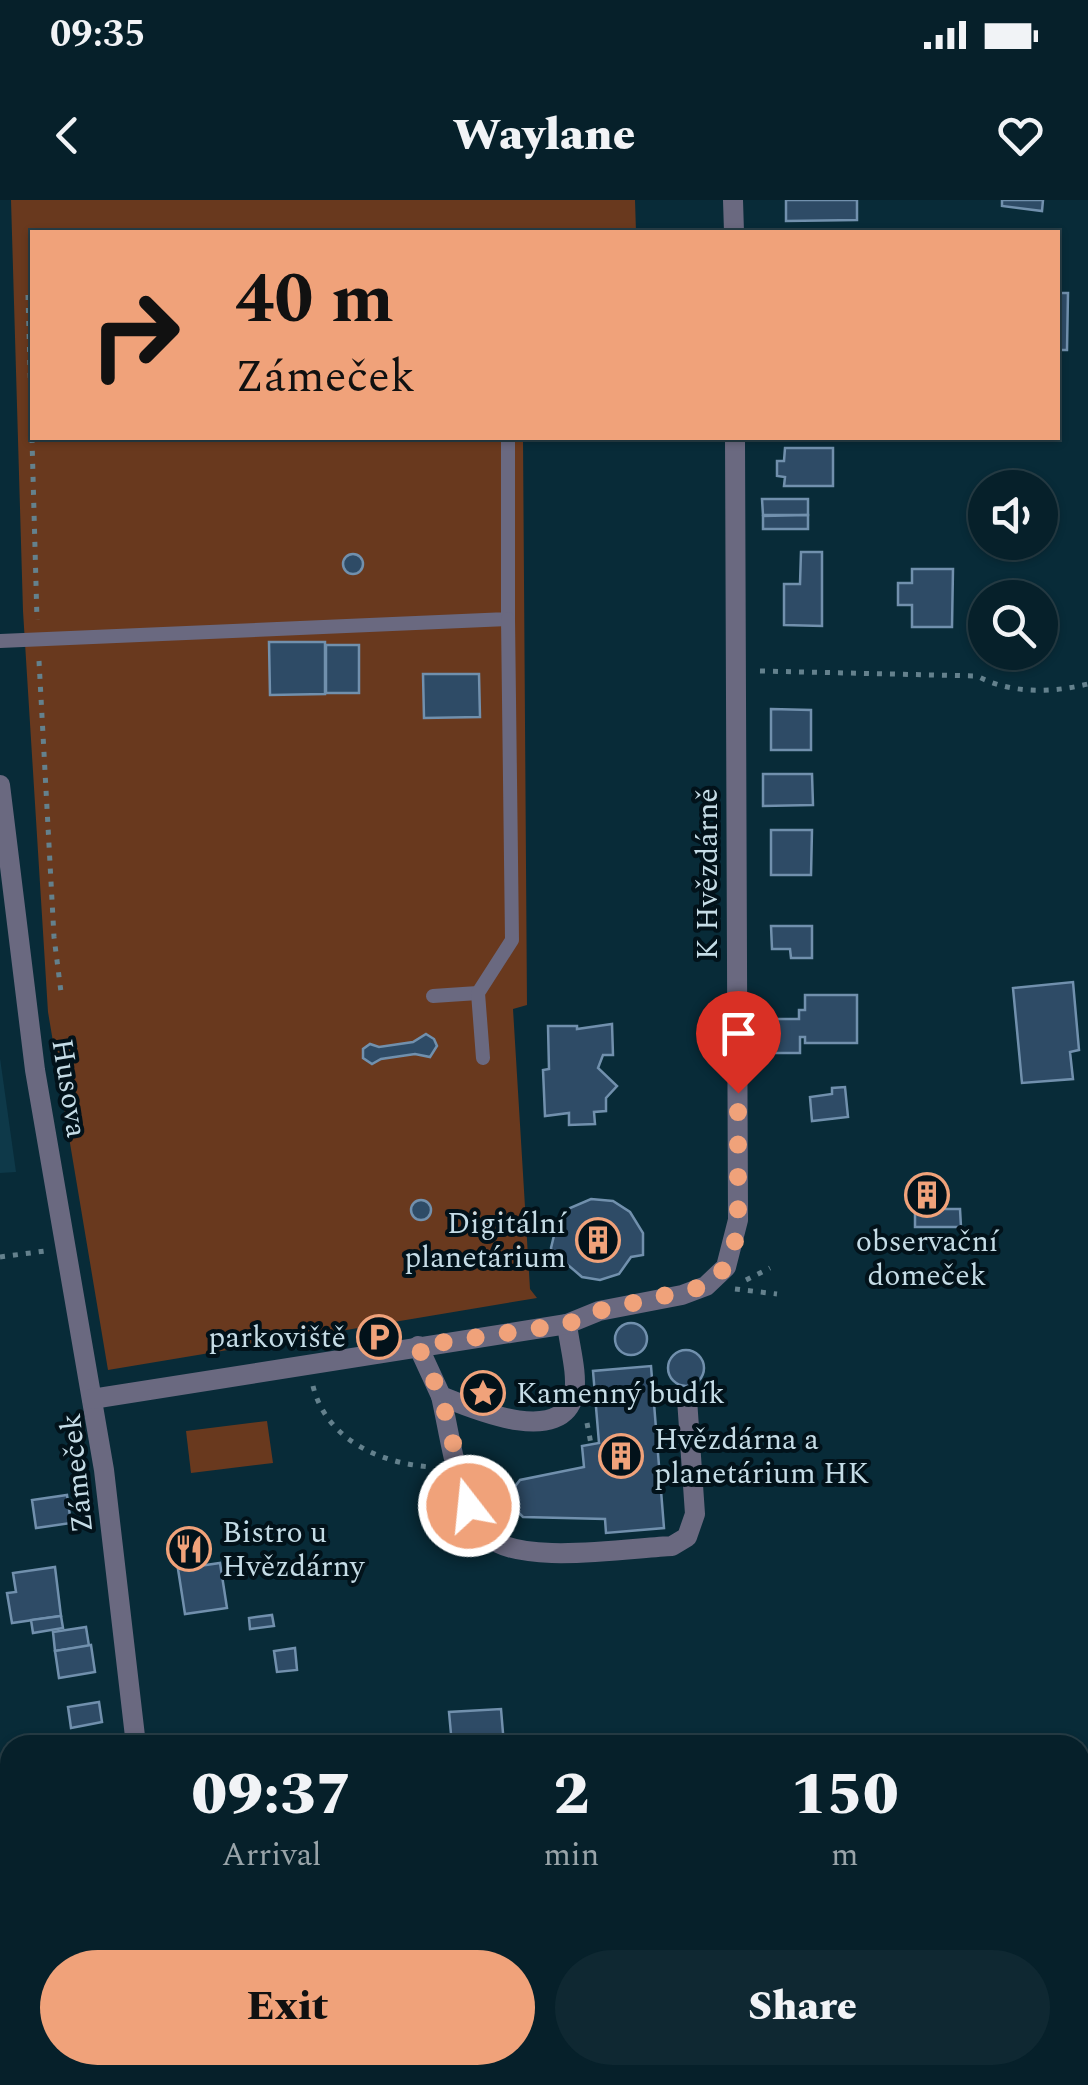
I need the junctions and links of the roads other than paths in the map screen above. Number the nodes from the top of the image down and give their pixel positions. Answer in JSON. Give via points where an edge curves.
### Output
{"nodes":[{"id":1,"x":733,"y":200,"type":"edge"},
{"id":2,"x":734,"y":230,"type":"edge"},
{"id":3,"x":508,"y":440,"type":"edge"},
{"id":4,"x":735,"y":440,"type":"edge"},
{"id":5,"x":508,"y":619,"type":"junction"},
{"id":6,"x":0,"y":640,"type":"edge"},
{"id":7,"x":0,"y":785,"type":"edge"},
{"id":8,"x":478,"y":993,"type":"junction"},
{"id":9,"x":433,"y":996,"type":"dead end"},
{"id":10,"x":484,"y":1058,"type":"dead end"},
{"id":11,"x":567,"y":1324,"type":"junction"},
{"id":12,"x":519,"y":1331,"type":"joint"},
{"id":13,"x":418,"y":1346,"type":"junction"},
{"id":14,"x":441,"y":1396,"type":"junction"},
{"id":15,"x":92,"y":1399,"type":"junction"},
{"id":16,"x":686,"y":1400,"type":"dead end"},
{"id":17,"x":135,"y":1735,"type":"edge"}],
"edges":[{"from":1,"to":2,"type":"street"},
{"from":3,"to":5,"type":"lane"},
{"from":4,"to":11,"type":"street","name":"K Hvězdárně","via":[[734,1248],[706,1286]]},
{"from":5,"to":6,"type":"lane"},
{"from":5,"to":8,"type":"lane","via":[[512,940]]},
{"from":7,"to":15,"type":"street","name":"Husova","via":[[35,1070]]},
{"from":8,"to":9,"type":"lane"},
{"from":8,"to":10,"type":"lane"},
{"from":11,"to":12,"type":"street","name":"K Hvězdárně"},
{"from":11,"to":14,"type":"street","via":[[574,1393],[554,1418],[506,1421]]},
{"from":12,"to":13,"type":"street","name":"Zámeček"},
{"from":13,"to":14,"type":"street"},
{"from":13,"to":15,"type":"street","name":"Zámeček"},
{"from":14,"to":16,"type":"street","via":[[469,1506],[485,1534],[506,1550],[540,1553],[672,1546],[688,1537],[694,1514]]},
{"from":15,"to":17,"type":"street","name":"Zámeček"}]}
